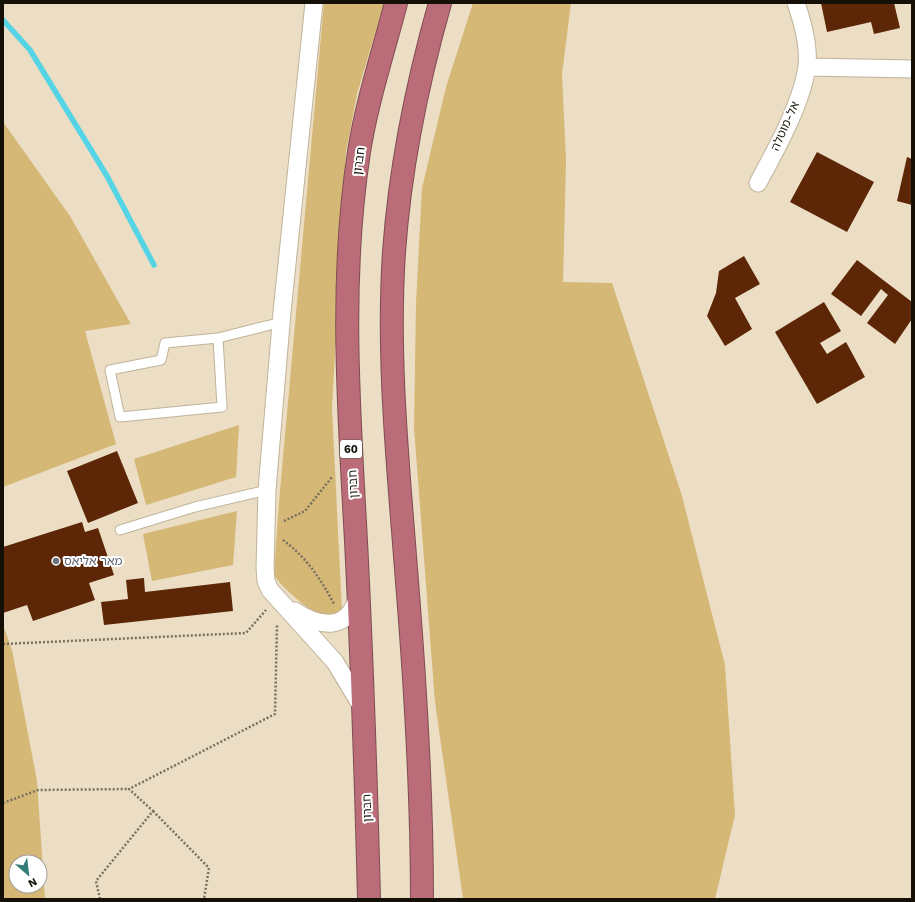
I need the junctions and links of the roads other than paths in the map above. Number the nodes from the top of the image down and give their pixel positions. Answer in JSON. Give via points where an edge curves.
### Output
{"nodes":[{"id":1,"x":314,"y":3,"type":"edge"},
{"id":2,"x":396,"y":3,"type":"edge"},
{"id":3,"x":440,"y":3,"type":"edge"},
{"id":4,"x":796,"y":3,"type":"edge"},
{"id":5,"x":807,"y":67,"type":"junction"},
{"id":6,"x":912,"y":70,"type":"edge"},
{"id":7,"x":758,"y":183,"type":"dead end"},
{"id":8,"x":282,"y":322,"type":"junction"},
{"id":9,"x":218,"y":338,"type":"junction"},
{"id":10,"x":267,"y":490,"type":"junction"},
{"id":11,"x":120,"y":530,"type":"dead end"},
{"id":12,"x":358,"y":596,"type":"junction"},
{"id":13,"x":277,"y":598,"type":"junction"},
{"id":14,"x":364,"y":710,"type":"junction"},
{"id":15,"x":369,"y":899,"type":"edge"},
{"id":16,"x":422,"y":899,"type":"edge"}],
"edges":[{"from":1,"to":8,"type":"street"},
{"from":2,"to":12,"type":"highway","name":"חברון","number":"60","via":[[374,80],[359,152],[347,290],[347,368]]},
{"from":3,"to":16,"type":"highway","via":[[409,139],[394,252],[393,295],[394,388],[422,817]]},
{"from":4,"to":5,"type":"street","name":"אל-מוטלה","via":[[807,49]]},
{"from":5,"to":6,"type":"street"},
{"from":5,"to":7,"type":"street","name":"אל-מוטלה","via":[[798,98],[779,144]]},
{"from":8,"to":9,"type":"lane"},
{"from":8,"to":10,"type":"street"},
{"from":9,"to":9,"type":"lane","via":[[165,343],[161,360],[110,370],[120,417],[222,407]]},
{"from":10,"to":11,"type":"lane","via":[[195,507]]},
{"from":10,"to":13,"type":"street","via":[[266,581]]},
{"from":12,"to":13,"type":"street","via":[[353,609],[343,619],[329,624],[315,622]]},
{"from":12,"to":14,"type":"highway","name":"חברון","number":"60"},
{"from":13,"to":14,"type":"street","via":[[335,662]]},
{"from":14,"to":15,"type":"highway","name":"חברון","number":"60"}]}
